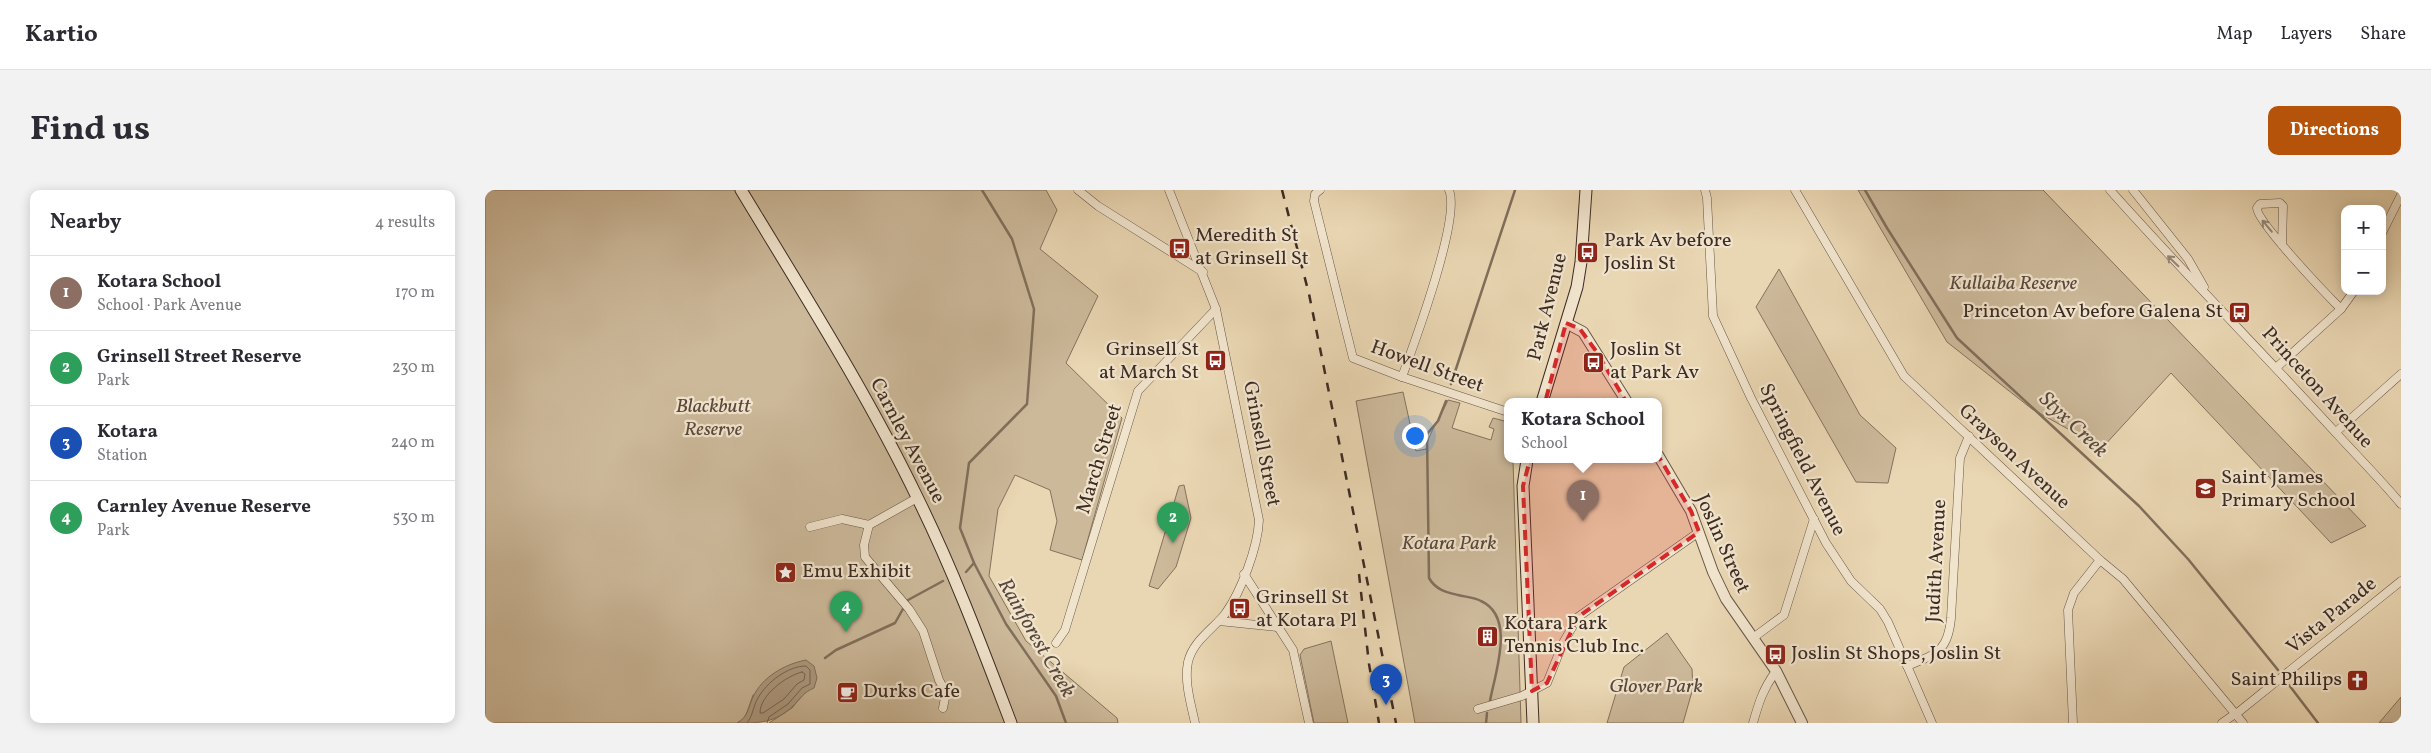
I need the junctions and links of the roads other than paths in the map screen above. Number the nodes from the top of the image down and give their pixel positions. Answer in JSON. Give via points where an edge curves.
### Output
{"nodes":[{"id":1,"x":741,"y":190,"type":"edge"},
{"id":2,"x":1078,"y":190,"type":"edge"},
{"id":3,"x":1169,"y":190,"type":"edge"},
{"id":4,"x":1449,"y":190,"type":"edge"},
{"id":5,"x":1586,"y":190,"type":"edge"},
{"id":6,"x":1705,"y":190,"type":"edge"},
{"id":7,"x":1795,"y":190,"type":"edge"},
{"id":8,"x":2110,"y":190,"type":"edge"},
{"id":9,"x":2133,"y":190,"type":"edge"},
{"id":10,"x":1317,"y":192,"type":"edge"},
{"id":11,"x":2401,"y":195,"type":"edge"},
{"id":12,"x":2386,"y":225,"type":"edge"},
{"id":13,"x":2282,"y":245,"type":"junction"},
{"id":14,"x":1203,"y":272,"type":"junction"},
{"id":15,"x":2209,"y":294,"type":"junction"},
{"id":16,"x":2351,"y":295,"type":"edge"},
{"id":17,"x":1216,"y":309,"type":"junction"},
{"id":18,"x":2341,"y":309,"type":"junction"},
{"id":19,"x":1566,"y":323,"type":"junction"},
{"id":20,"x":2277,"y":367,"type":"junction"},
{"id":21,"x":2401,"y":374,"type":"edge"},
{"id":22,"x":1402,"y":377,"type":"junction"},
{"id":23,"x":1543,"y":398,"type":"edge"},
{"id":24,"x":1624,"y":398,"type":"edge"},
{"id":25,"x":1504,"y":411,"type":"edge"},
{"id":26,"x":2335,"y":432,"type":"junction"},
{"id":27,"x":1969,"y":436,"type":"junction"},
{"id":28,"x":1662,"y":462,"type":"edge"},
{"id":29,"x":1527,"y":463,"type":"edge"},
{"id":30,"x":917,"y":498,"type":"junction"},
{"id":31,"x":2400,"y":500,"type":"edge"},
{"id":32,"x":1814,"y":519,"type":"junction"},
{"id":33,"x":869,"y":526,"type":"junction"},
{"id":34,"x":810,"y":527,"type":"dead end"},
{"id":35,"x":1699,"y":532,"type":"junction"},
{"id":36,"x":2100,"y":560,"type":"junction"},
{"id":37,"x":1245,"y":574,"type":"junction"},
{"id":38,"x":2401,"y":581,"type":"edge"},
{"id":39,"x":1219,"y":621,"type":"junction"},
{"id":40,"x":1277,"y":627,"type":"junction"},
{"id":41,"x":1753,"y":638,"type":"junction"},
{"id":42,"x":1056,"y":643,"type":"dead end"},
{"id":43,"x":1907,"y":666,"type":"junction"},
{"id":44,"x":1776,"y":671,"type":"junction"},
{"id":45,"x":1532,"y":691,"type":"junction"},
{"id":46,"x":943,"y":708,"type":"dead end"},
{"id":47,"x":1478,"y":709,"type":"dead end"},
{"id":48,"x":2235,"y":714,"type":"junction"},
{"id":49,"x":1011,"y":723,"type":"edge"},
{"id":50,"x":1195,"y":723,"type":"edge"},
{"id":51,"x":1309,"y":723,"type":"edge"},
{"id":52,"x":1533,"y":723,"type":"edge"},
{"id":53,"x":1753,"y":723,"type":"edge"},
{"id":54,"x":1802,"y":723,"type":"edge"},
{"id":55,"x":1932,"y":723,"type":"edge"},
{"id":56,"x":2073,"y":723,"type":"edge"},
{"id":57,"x":2222,"y":723,"type":"edge"},
{"id":58,"x":2243,"y":723,"type":"edge"}],
"edges":[{"from":1,"to":30,"type":"main road","name":"Carnley Avenue","via":[[841,359]]},
{"from":2,"to":14,"type":"street"},
{"from":3,"to":14,"type":"street","name":"Grinsell Street"},
{"from":4,"to":22,"type":"street","via":[[1452,200],[1448,234]]},
{"from":5,"to":19,"type":"main road","name":"Park Avenue","via":[[1580,268]]},
{"from":6,"to":32,"type":"street","name":"Springfield Avenue","via":[[1713,316],[1751,398]]},
{"from":7,"to":27,"type":"street","name":"Grayson Avenue","via":[[1904,376]]},
{"from":15,"to":8,"type":"street","name":"Princeton Avenue","one_way":true,"via":[[2169,256]]},
{"from":9,"to":15,"type":"street","name":"Princeton Avenue","via":[[2188,259]]},
{"from":10,"to":22,"type":"street","name":"Howell Street","via":[[1314,200],[1353,358]]},
{"from":11,"to":12,"type":"street"},
{"from":13,"to":13,"type":"street","one_way":true,"via":[[2258,215],[2260,204],[2280,203],[2283,206]]},
{"from":13,"to":18,"type":"street"},
{"from":14,"to":17,"type":"street","name":"Grinsell Street"},
{"from":15,"to":20,"type":"street","name":"Princeton Avenue"},
{"from":16,"to":18,"type":"street"},
{"from":17,"to":37,"type":"street","name":"Grinsell Street","via":[[1259,520]]},
{"from":17,"to":42,"type":"street","name":"March Street","via":[[1138,391],[1065,630]]},
{"from":18,"to":20,"type":"street"},
{"from":19,"to":23,"type":"main road","name":"Park Avenue"},
{"from":19,"to":24,"type":"street","via":[[1583,332]]},
{"from":20,"to":26,"type":"street","name":"Princeton Avenue"},
{"from":21,"to":26,"type":"street"},
{"from":22,"to":25,"type":"street","name":"Howell Street"},
{"from":26,"to":31,"type":"street","name":"Princeton Avenue"},
{"from":27,"to":36,"type":"street","name":"Grayson Avenue"},
{"from":27,"to":43,"type":"street","name":"Judith Avenue","via":[[1960,458],[1948,638],[1935,654]]},
{"from":28,"to":35,"type":"street","name":"Joslin Street","via":[[1691,511]]},
{"from":29,"to":45,"type":"main road","via":[[1523,486]]},
{"from":30,"to":33,"type":"street"},
{"from":30,"to":49,"type":"main road","name":"Carnley Avenue","via":[[967,607]]},
{"from":32,"to":41,"type":"street","via":[[1784,615]]},
{"from":32,"to":43,"type":"street","name":"Springfield Avenue","via":[[1838,564],[1880,609]]},
{"from":33,"to":34,"type":"street","via":[[842,519]]},
{"from":33,"to":46,"type":"street","via":[[865,557],[909,609],[923,632],[946,693]]},
{"from":35,"to":41,"type":"street","name":"Joslin Street","via":[[1719,586]]},
{"from":35,"to":45,"type":"street","via":[[1578,617],[1563,643],[1547,683]]},
{"from":36,"to":48,"type":"street","name":"Grayson Avenue","via":[[2123,579]]},
{"from":36,"to":56,"type":"street","via":[[2074,593],[2068,610]]},
{"from":37,"to":39,"type":"street","name":"Grinsell Street","via":[[1233,601]]},
{"from":37,"to":40,"type":"street"},
{"from":38,"to":48,"type":"street","name":"Vista Parade"},
{"from":39,"to":40,"type":"street"},
{"from":39,"to":50,"type":"street","name":"Grinsell Street","via":[[1195,647],[1188,663],[1188,686]]},
{"from":40,"to":51,"type":"street","via":[[1293,650]]},
{"from":41,"to":44,"type":"street","name":"Joslin Street"},
{"from":43,"to":55,"type":"street","name":"Springfield Avenue"},
{"from":44,"to":53,"type":"street","via":[[1762,691]]},
{"from":44,"to":54,"type":"street","name":"Joslin Street"},
{"from":45,"to":47,"type":"street"},
{"from":45,"to":52,"type":"main road"},
{"from":48,"to":57,"type":"street","name":"Vista Parade"},
{"from":48,"to":58,"type":"street","name":"Grayson Avenue"}]}
